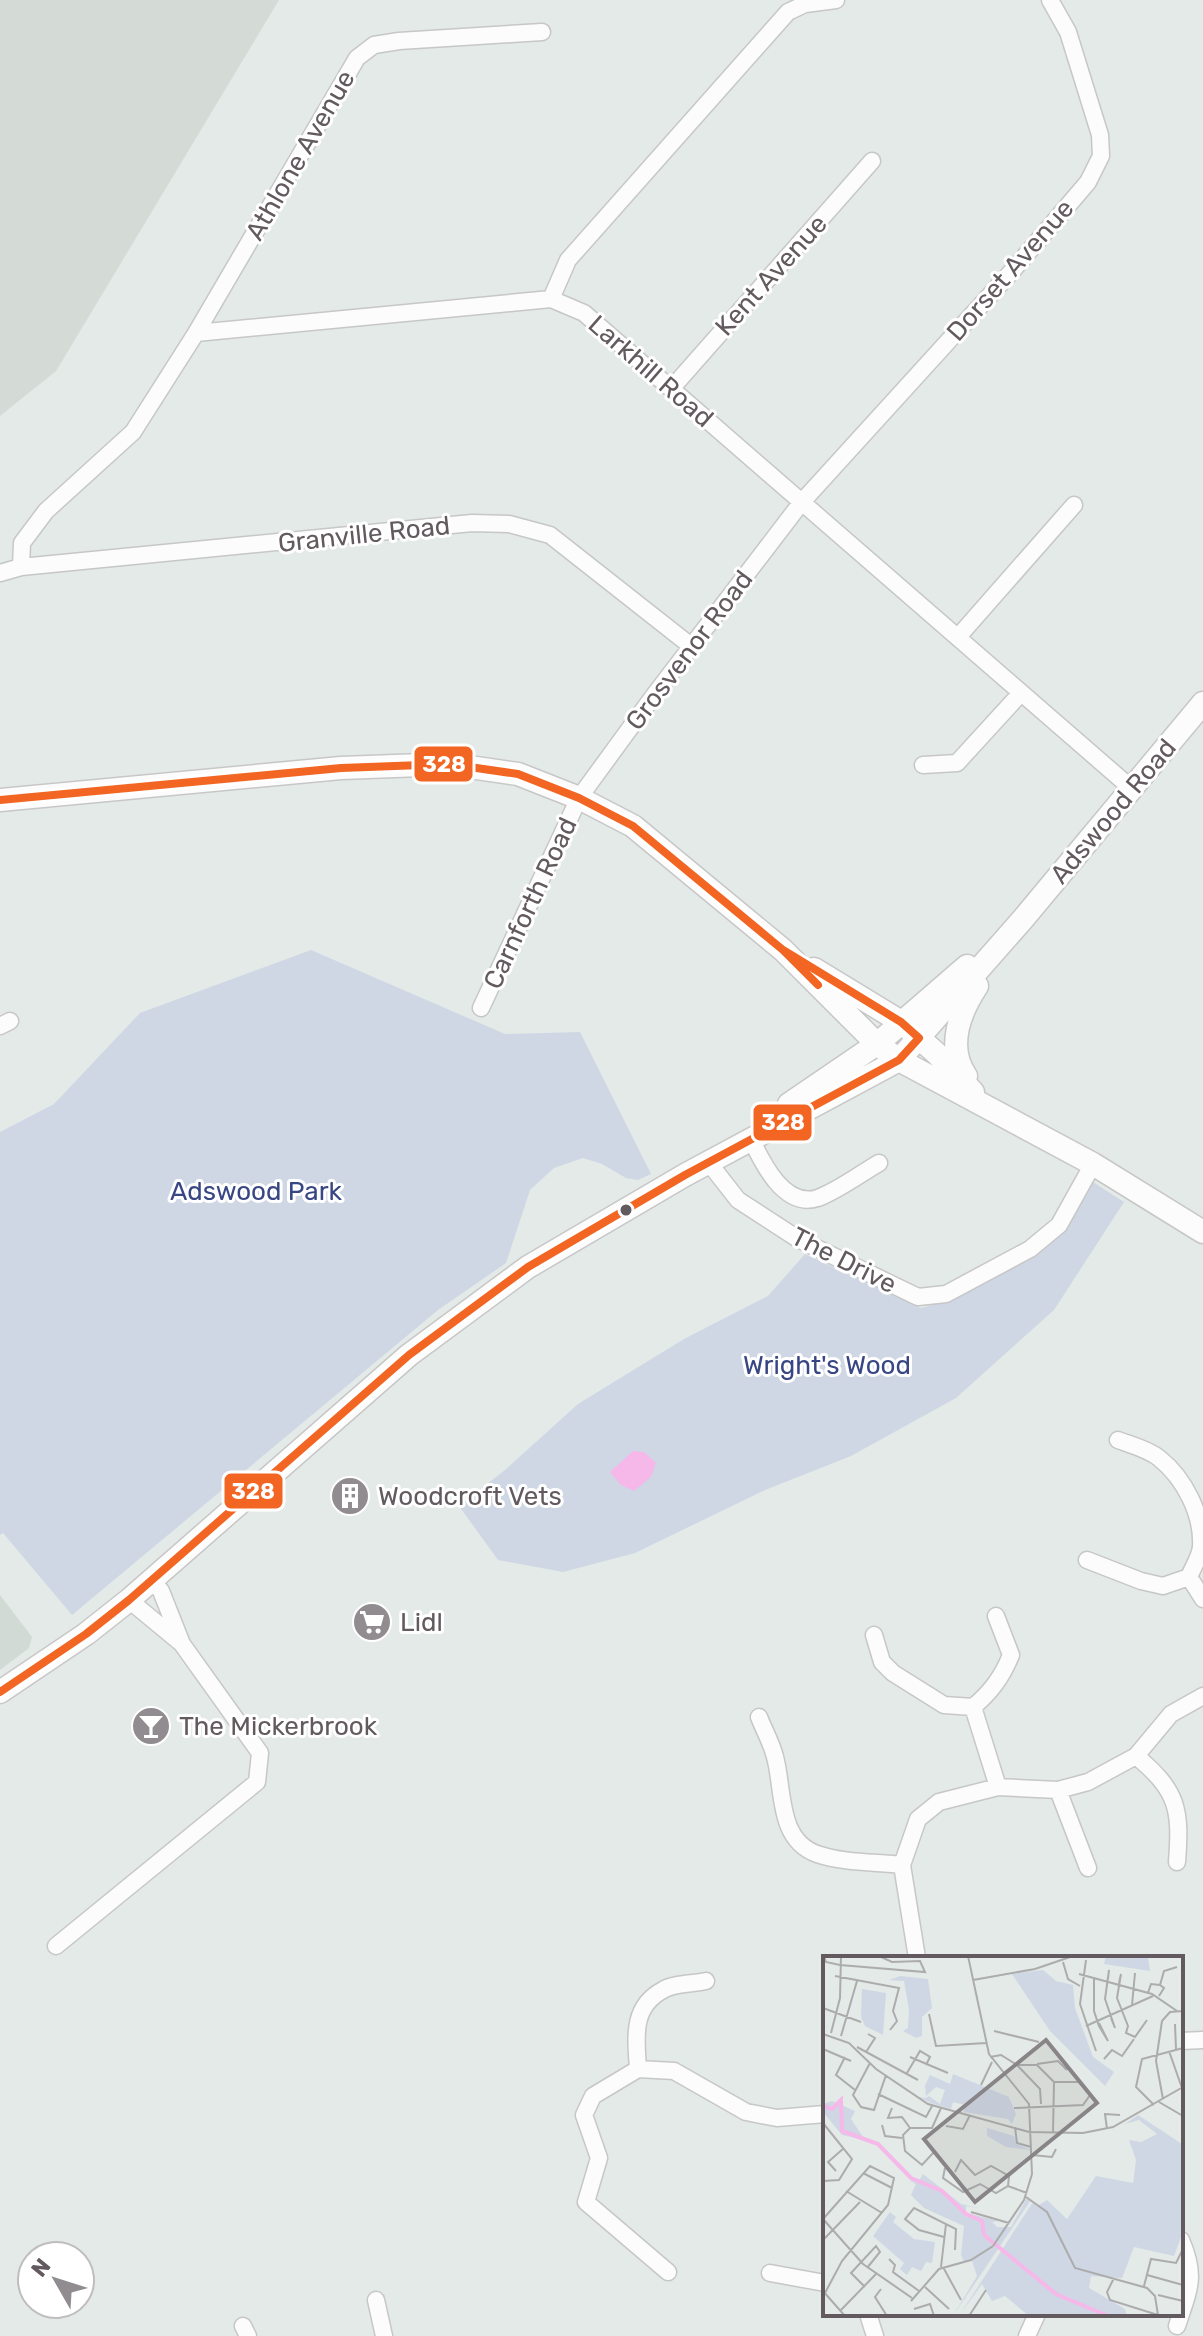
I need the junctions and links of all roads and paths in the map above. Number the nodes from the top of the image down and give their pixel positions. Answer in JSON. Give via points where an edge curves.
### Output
{"nodes":[{"id":1,"x":836,"y":0,"type":"edge"},
{"id":2,"x":1050,"y":0,"type":"edge"},
{"id":3,"x":542,"y":32,"type":"dead end"},
{"id":4,"x":872,"y":161,"type":"dead end"},
{"id":5,"x":551,"y":299,"type":"junction"},
{"id":6,"x":196,"y":333,"type":"junction"},
{"id":7,"x":671,"y":389,"type":"junction"},
{"id":8,"x":801,"y":503,"type":"junction"},
{"id":9,"x":1074,"y":505,"type":"dead end"},
{"id":10,"x":21,"y":567,"type":"junction"},
{"id":11,"x":0,"y":573,"type":"edge"},
{"id":12,"x":958,"y":637,"type":"junction"},
{"id":13,"x":691,"y":646,"type":"junction"},
{"id":14,"x":1021,"y":693,"type":"junction"},
{"id":15,"x":1203,"y":703,"type":"edge"},
{"id":16,"x":923,"y":765,"type":"dead end"},
{"id":17,"x":1131,"y":788,"type":"junction"},
{"id":18,"x":579,"y":798,"type":"junction"},
{"id":19,"x":0,"y":800,"type":"edge"},
{"id":20,"x":1023,"y":919,"type":"junction"},
{"id":21,"x":783,"y":950,"type":"junction"},
{"id":22,"x":481,"y":1008,"type":"dead end"},
{"id":23,"x":901,"y":1022,"type":"junction"},
{"id":24,"x":919,"y":1038,"type":"junction"},
{"id":25,"x":877,"y":1044,"type":"junction"},
{"id":26,"x":899,"y":1060,"type":"junction"},
{"id":27,"x":986,"y":1105,"type":"junction"},
{"id":28,"x":751,"y":1139,"type":"junction"},
{"id":29,"x":709,"y":1163,"type":"junction"},
{"id":30,"x":879,"y":1163,"type":"dead end"},
{"id":31,"x":1093,"y":1164,"type":"junction"},
{"id":32,"x":685,"y":1175,"type":"junction"},
{"id":33,"x":1203,"y":1232,"type":"edge"},
{"id":34,"x":1118,"y":1440,"type":"dead end"},
{"id":35,"x":1087,"y":1560,"type":"dead end"},
{"id":36,"x":1189,"y":1577,"type":"junction"},
{"id":37,"x":152,"y":1580,"type":"junction"},
{"id":38,"x":1203,"y":1599,"type":"edge"},
{"id":39,"x":129,"y":1600,"type":"junction"},
{"id":40,"x":996,"y":1616,"type":"dead end"},
{"id":41,"x":874,"y":1635,"type":"dead end"},
{"id":42,"x":182,"y":1644,"type":"junction"},
{"id":43,"x":0,"y":1692,"type":"edge"},
{"id":44,"x":1203,"y":1696,"type":"edge"},
{"id":45,"x":973,"y":1707,"type":"junction"},
{"id":46,"x":759,"y":1717,"type":"dead end"},
{"id":47,"x":1136,"y":1756,"type":"junction"},
{"id":48,"x":998,"y":1787,"type":"junction"},
{"id":49,"x":1058,"y":1790,"type":"junction"},
{"id":50,"x":1177,"y":1862,"type":"dead end"},
{"id":51,"x":902,"y":1865,"type":"junction"},
{"id":52,"x":1088,"y":1868,"type":"dead end"},
{"id":53,"x":56,"y":1946,"type":"dead end"},
{"id":54,"x":917,"y":1956,"type":"edge"},
{"id":55,"x":706,"y":1981,"type":"dead end"},
{"id":56,"x":1203,"y":2040,"type":"edge"},
{"id":57,"x":1183,"y":2041,"type":"edge"},
{"id":58,"x":638,"y":2069,"type":"junction"},
{"id":59,"x":823,"y":2120,"type":"edge"},
{"id":60,"x":1183,"y":2245,"type":"edge"},
{"id":61,"x":668,"y":2272,"type":"dead end"},
{"id":62,"x":770,"y":2273,"type":"dead end"},
{"id":63,"x":823,"y":2283,"type":"edge"},
{"id":64,"x":1196,"y":2298,"type":"edge"},
{"id":65,"x":376,"y":2300,"type":"dead end"},
{"id":66,"x":869,"y":2316,"type":"edge"},
{"id":67,"x":1036,"y":2316,"type":"edge"},
{"id":68,"x":1177,"y":2326,"type":"dead end"},
{"id":69,"x":384,"y":2336,"type":"edge"},
{"id":70,"x":875,"y":2336,"type":"edge"},
{"id":71,"x":1027,"y":2336,"type":"edge"}],
"edges":[{"from":1,"to":5,"type":"street","via":[[788,12],[568,260]]},
{"from":2,"to":8,"type":"street","name":"Dorset Avenue","via":[[1068,32],[1100,135],[1101,156],[1088,182],[1013,270]]},
{"from":3,"to":6,"type":"street","name":"Athlone Avenue","via":[[399,41],[374,45],[357,58]]},
{"from":4,"to":7,"type":"street","name":"Kent Avenue"},
{"from":5,"to":6,"type":"street"},
{"from":5,"to":7,"type":"street","name":"Larkhill Road","via":[[584,313]]},
{"from":6,"to":10,"type":"street","via":[[133,432],[46,511],[22,543]]},
{"from":7,"to":8,"type":"street","name":"Larkhill Road"},
{"from":8,"to":12,"type":"street","name":"Larkhill Road"},
{"from":8,"to":13,"type":"street","name":"Grosvenor Road"},
{"from":9,"to":12,"type":"street"},
{"from":10,"to":11,"type":"street","name":"Granville Road"},
{"from":10,"to":13,"type":"street","name":"Granville Road","via":[[472,523],[509,524],[550,535]]},
{"from":12,"to":14,"type":"street","name":"Larkhill Road"},
{"from":13,"to":18,"type":"street","name":"Grosvenor Road"},
{"from":14,"to":16,"type":"street","via":[[957,763]]},
{"from":14,"to":17,"type":"street","name":"Larkhill Road"},
{"from":15,"to":17,"type":"street","name":"Adswood Road"},
{"from":17,"to":20,"type":"street","name":"Adswood Road"},
{"from":18,"to":19,"type":"street","via":[[518,774],[449,764],[341,768]]},
{"from":18,"to":21,"type":"street","via":[[633,826]]},
{"from":18,"to":22,"type":"street","name":"Carnforth Road"},
{"from":20,"to":23,"type":"street","name":"Adswood Road"},
{"from":20,"to":24,"type":"street","name":"Adswood Road"},
{"from":20,"to":27,"type":"street","name":"Adswood Road","via":[[966,1003],[956,1030],[962,1070]]},
{"from":21,"to":23,"type":"street"},
{"from":21,"to":25,"type":"street"},
{"from":23,"to":24,"type":"street"},
{"from":23,"to":25,"type":"street","name":"Adswood Road"},
{"from":24,"to":26,"type":"street","name":"Adswood Road"},
{"from":24,"to":27,"type":"street"},
{"from":25,"to":26,"type":"street"},
{"from":25,"to":32,"type":"street","name":"Adswood Road"},
{"from":26,"to":27,"type":"street"},
{"from":26,"to":28,"type":"street","name":"Adswood Road"},
{"from":27,"to":31,"type":"street"},
{"from":28,"to":29,"type":"street","name":"Adswood Road"},
{"from":28,"to":30,"type":"street","via":[[782,1188],[803,1198],[816,1199]]},
{"from":29,"to":31,"type":"street","name":"The Drive","via":[[738,1200],[798,1239],[918,1297],[946,1294],[1030,1249],[1059,1225]]},
{"from":29,"to":32,"type":"street","name":"Adswood Road"},
{"from":31,"to":33,"type":"street"},
{"from":32,"to":37,"type":"street","via":[[528,1267],[409,1355]]},
{"from":34,"to":36,"type":"street","via":[[1157,1456],[1192,1501],[1201,1550]]},
{"from":35,"to":36,"type":"street","via":[[1163,1586]]},
{"from":36,"to":38,"type":"street"},
{"from":37,"to":39,"type":"street"},
{"from":37,"to":42,"type":"street"},
{"from":39,"to":42,"type":"street"},
{"from":39,"to":43,"type":"street"},
{"from":40,"to":45,"type":"street","via":[[1011,1655],[989,1693]]},
{"from":41,"to":45,"type":"street","via":[[882,1662],[893,1673],[944,1705]]},
{"from":42,"to":53,"type":"street","via":[[260,1753],[257,1782]]},
{"from":44,"to":47,"type":"street","via":[[1171,1714]]},
{"from":45,"to":48,"type":"street"},
{"from":46,"to":51,"type":"street","via":[[775,1754],[784,1817],[796,1838],[812,1852],[831,1858]]},
{"from":47,"to":49,"type":"street","via":[[1088,1782]]},
{"from":47,"to":50,"type":"street","via":[[1159,1775],[1171,1796],[1180,1821]]},
{"from":48,"to":49,"type":"street"},
{"from":48,"to":51,"type":"street","via":[[939,1802],[918,1819]]},
{"from":49,"to":52,"type":"street"},
{"from":51,"to":54,"type":"street"},
{"from":55,"to":58,"type":"street","via":[[663,1989],[644,2008],[635,2026]]},
{"from":56,"to":57,"type":"street"},
{"from":58,"to":59,"type":"street","via":[[674,2071],[746,2112]]},
{"from":58,"to":61,"type":"street","via":[[593,2096],[584,2115],[599,2158],[586,2202]]},
{"from":60,"to":64,"type":"street"},
{"from":62,"to":63,"type":"street"},
{"from":64,"to":68,"type":"street"},
{"from":65,"to":69,"type":"street"},
{"from":66,"to":70,"type":"street"},
{"from":67,"to":71,"type":"street"}]}
